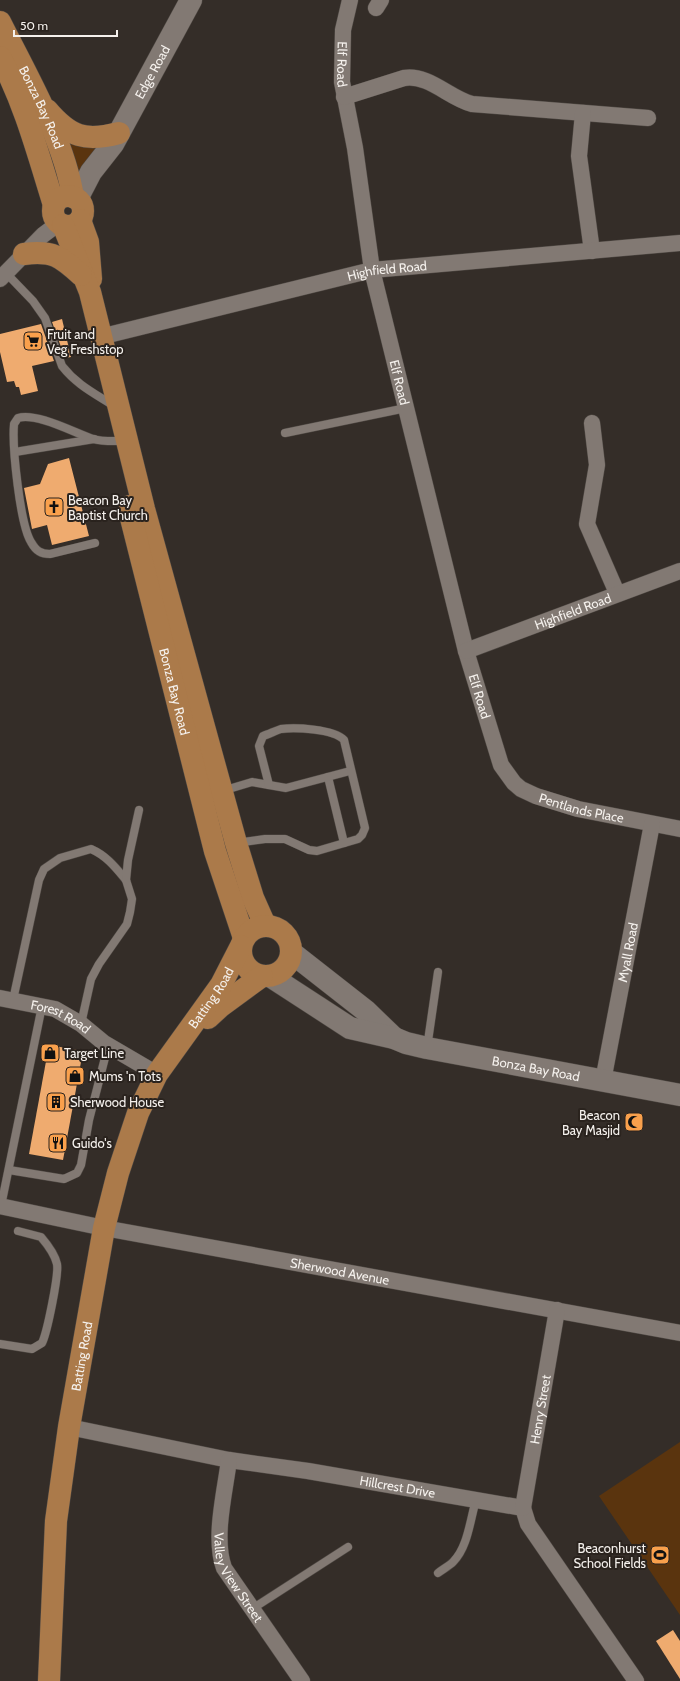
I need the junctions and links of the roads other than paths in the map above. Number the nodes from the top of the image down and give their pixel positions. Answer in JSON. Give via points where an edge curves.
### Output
{"nodes":[{"id":1,"x":191,"y":0,"type":"edge"},
{"id":2,"x":350,"y":0,"type":"edge"},
{"id":3,"x":0,"y":22,"type":"edge"},
{"id":4,"x":0,"y":57,"type":"edge"},
{"id":5,"x":0,"y":77,"type":"edge"},
{"id":6,"x":344,"y":96,"type":"junction"},
{"id":7,"x":34,"y":110,"type":"junction"},
{"id":8,"x":583,"y":113,"type":"junction"},
{"id":9,"x":648,"y":118,"type":"dead end"},
{"id":10,"x":116,"y":138,"type":"junction"},
{"id":11,"x":70,"y":211,"type":"junction"},
{"id":12,"x":680,"y":243,"type":"edge"},
{"id":13,"x":592,"y":251,"type":"junction"},
{"id":14,"x":24,"y":254,"type":"junction"},
{"id":15,"x":372,"y":270,"type":"junction"},
{"id":16,"x":3,"y":276,"type":"edge"},
{"id":17,"x":87,"y":285,"type":"junction"},
{"id":18,"x":100,"y":337,"type":"junction"},
{"id":19,"x":118,"y":408,"type":"junction"},
{"id":20,"x":406,"y":408,"type":"junction"},
{"id":21,"x":592,"y":422,"type":"dead end"},
{"id":22,"x":285,"y":433,"type":"dead end"},
{"id":23,"x":94,"y":439,"type":"junction"},
{"id":24,"x":126,"y":441,"type":"junction"},
{"id":25,"x":15,"y":452,"type":"junction"},
{"id":26,"x":95,"y":543,"type":"dead end"},
{"id":27,"x":680,"y":571,"type":"edge"},
{"id":28,"x":617,"y":593,"type":"junction"},
{"id":29,"x":466,"y":651,"type":"junction"},
{"id":30,"x":499,"y":759,"type":"joint"},
{"id":31,"x":350,"y":771,"type":"junction"},
{"id":32,"x":328,"y":777,"type":"junction"},
{"id":33,"x":269,"y":785,"type":"junction"},
{"id":34,"x":222,"y":791,"type":"junction"},
{"id":35,"x":139,"y":810,"type":"dead end"},
{"id":36,"x":652,"y":824,"type":"junction"},
{"id":37,"x":680,"y":829,"type":"edge"},
{"id":38,"x":236,"y":843,"type":"junction"},
{"id":39,"x":344,"y":843,"type":"junction"},
{"id":40,"x":126,"y":880,"type":"junction"},
{"id":41,"x":265,"y":925,"type":"junction"},
{"id":42,"x":242,"y":942,"type":"junction"},
{"id":43,"x":292,"y":953,"type":"junction"},
{"id":44,"x":438,"y":972,"type":"dead end"},
{"id":45,"x":266,"y":976,"type":"junction"},
{"id":46,"x":6,"y":999,"type":"edge"},
{"id":47,"x":42,"y":1006,"type":"junction"},
{"id":48,"x":81,"y":1024,"type":"junction"},
{"id":49,"x":394,"y":1038,"type":"junction"},
{"id":50,"x":108,"y":1046,"type":"junction"},
{"id":51,"x":176,"y":1048,"type":"junction"},
{"id":52,"x":427,"y":1048,"type":"junction"},
{"id":53,"x":157,"y":1074,"type":"junction"},
{"id":54,"x":603,"y":1081,"type":"junction"},
{"id":55,"x":680,"y":1095,"type":"edge"},
{"id":56,"x":10,"y":1170,"type":"junction"},
{"id":57,"x":1,"y":1206,"type":"edge"},
{"id":58,"x":104,"y":1228,"type":"junction"},
{"id":59,"x":18,"y":1231,"type":"dead end"},
{"id":60,"x":557,"y":1310,"type":"junction"},
{"id":61,"x":680,"y":1333,"type":"edge"},
{"id":62,"x":0,"y":1344,"type":"edge"},
{"id":63,"x":69,"y":1427,"type":"junction"},
{"id":64,"x":229,"y":1460,"type":"junction"},
{"id":65,"x":476,"y":1500,"type":"junction"},
{"id":66,"x":523,"y":1508,"type":"junction"},
{"id":67,"x":348,"y":1547,"type":"dead end"},
{"id":68,"x":438,"y":1573,"type":"dead end"},
{"id":69,"x":252,"y":1609,"type":"junction"},
{"id":70,"x":49,"y":1681,"type":"edge"},
{"id":71,"x":302,"y":1681,"type":"edge"},
{"id":72,"x":636,"y":1681,"type":"edge"}],
"edges":[{"from":1,"to":10,"type":"street","name":"Edge Road"},
{"from":2,"to":6,"type":"street","name":"Elf Road","via":[[342,44]]},
{"from":3,"to":7,"type":"main road","name":"Bonza Bay Road"},
{"from":4,"to":7,"type":"main road","name":"Bonza Bay Road"},
{"from":5,"to":7,"type":"lane"},
{"from":6,"to":8,"type":"street","via":[[412,77],[423,79],[472,104]]},
{"from":6,"to":15,"type":"street","name":"Elf Road","via":[[355,148]]},
{"from":7,"to":10,"type":"main road","via":[[56,120],[82,137]]},
{"from":7,"to":11,"type":"main road","name":"Bonza Bay Road","via":[[70,175]]},
{"from":8,"to":9,"type":"street"},
{"from":8,"to":13,"type":"street","via":[[579,156]]},
{"from":10,"to":11,"type":"street","name":"Edge Road","via":[[91,172]]},
{"from":11,"to":14,"type":"street","name":"Edge Road"},
{"from":11,"to":17,"type":"main road","name":"Bonza Bay Road","via":[[88,242],[91,266]]},
{"from":12,"to":13,"type":"street","name":"Highfield Road"},
{"from":13,"to":15,"type":"street","name":"Highfield Road"},
{"from":14,"to":16,"type":"street","name":"Edge Road"},
{"from":14,"to":17,"type":"main road","via":[[39,252],[54,255],[66,261]]},
{"from":15,"to":18,"type":"street","name":"Highfield Road"},
{"from":15,"to":20,"type":"street","name":"Elf Road"},
{"from":16,"to":19,"type":"lane","via":[[38,306],[66,372],[80,385]]},
{"from":17,"to":18,"type":"main road","name":"Bonza Bay Road"},
{"from":18,"to":19,"type":"main road","name":"Bonza Bay Road"},
{"from":19,"to":24,"type":"main road","name":"Bonza Bay Road"},
{"from":20,"to":22,"type":"lane"},
{"from":20,"to":29,"type":"street","name":"Elf Road"},
{"from":21,"to":28,"type":"street","via":[[597,466],[587,524]]},
{"from":23,"to":24,"type":"lane"},
{"from":23,"to":25,"type":"lane"},
{"from":23,"to":25,"type":"lane","via":[[48,422],[21,417],[14,424]]},
{"from":24,"to":34,"type":"main road","name":"Bonza Bay Road"},
{"from":24,"to":42,"type":"main road","name":"Bonza Bay Road","via":[[131,518],[213,844]]},
{"from":25,"to":26,"type":"lane","via":[[22,517],[27,535],[35,549],[43,554],[50,554]]},
{"from":27,"to":28,"type":"street","name":"Highfield Road"},
{"from":28,"to":29,"type":"street","name":"Highfield Road"},
{"from":29,"to":30,"type":"street","name":"Elf Road"},
{"from":30,"to":36,"type":"street","name":"Pentlands Place","via":[[514,783],[536,796],[578,809]]},
{"from":31,"to":32,"type":"lane"},
{"from":31,"to":33,"type":"lane","via":[[344,740],[340,736],[312,730],[281,729],[263,736],[259,746]]},
{"from":31,"to":39,"type":"lane","via":[[364,828],[358,839]]},
{"from":32,"to":33,"type":"lane","via":[[286,788]]},
{"from":32,"to":39,"type":"lane"},
{"from":33,"to":34,"type":"lane","via":[[252,782]]},
{"from":34,"to":38,"type":"main road","name":"Bonza Bay Road"},
{"from":35,"to":40,"type":"lane"},
{"from":36,"to":37,"type":"street","name":"Pentlands Place"},
{"from":36,"to":54,"type":"street","name":"Myall Road"},
{"from":38,"to":39,"type":"lane","via":[[285,839],[317,851]]},
{"from":38,"to":41,"type":"main road","name":"Bonza Bay Road","via":[[253,898]]},
{"from":40,"to":46,"type":"lane","via":[[109,860],[91,849],[60,858],[44,869],[36,887]]},
{"from":40,"to":48,"type":"lane","via":[[132,899],[127,924],[91,979]]},
{"from":41,"to":42,"type":"main road","via":[[253,929]]},
{"from":41,"to":43,"type":"main road","via":[[282,930],[289,940]]},
{"from":42,"to":45,"type":"main road","via":[[242,958],[248,968]]},
{"from":42,"to":51,"type":"main road","name":"Batting Road","via":[[221,985]]},
{"from":43,"to":45,"type":"main road","via":[[285,969]]},
{"from":43,"to":49,"type":"street","name":"Bonza Bay Road","via":[[366,1011]]},
{"from":44,"to":52,"type":"lane"},
{"from":45,"to":49,"type":"street","name":"Bonza Bay Road","via":[[350,1028]]},
{"from":45,"to":51,"type":"main road","name":"Batting Road","via":[[221,1006]]},
{"from":46,"to":47,"type":"street","name":"Forest Road"},
{"from":47,"to":48,"type":"street","name":"Forest Road","via":[[55,1009]]},
{"from":47,"to":56,"type":"lane"},
{"from":48,"to":50,"type":"street","name":"Forest Road"},
{"from":49,"to":52,"type":"street","name":"Bonza Bay Road"},
{"from":50,"to":53,"type":"street","name":"Forest Road"},
{"from":50,"to":56,"type":"lane","via":[[77,1173],[64,1179]]},
{"from":51,"to":53,"type":"main road","name":"Batting Road"},
{"from":52,"to":54,"type":"street","name":"Bonza Bay Road"},
{"from":53,"to":58,"type":"main road","name":"Batting Road","via":[[127,1143]]},
{"from":54,"to":55,"type":"street","name":"Bonza Bay Road"},
{"from":56,"to":57,"type":"lane"},
{"from":57,"to":58,"type":"street","name":"Sherwood Avenue"},
{"from":58,"to":60,"type":"street","name":"Sherwood Avenue"},
{"from":58,"to":63,"type":"main road","name":"Batting Road"},
{"from":59,"to":62,"type":"lane","via":[[41,1237],[55,1259],[57,1272],[42,1344],[32,1349]]},
{"from":60,"to":61,"type":"street","name":"Sherwood Avenue"},
{"from":60,"to":66,"type":"street","name":"Henry Street"},
{"from":63,"to":64,"type":"street","name":"Hillcrest Drive"},
{"from":63,"to":70,"type":"main road","name":"Batting Road","via":[[56,1521]]},
{"from":64,"to":65,"type":"street","name":"Hillcrest Drive"},
{"from":64,"to":69,"type":"street","name":"Valley View Street","via":[[219,1550],[224,1568]]},
{"from":65,"to":66,"type":"street","name":"Hillcrest Drive"},
{"from":65,"to":68,"type":"lane","via":[[465,1542],[453,1561]]},
{"from":66,"to":72,"type":"street","via":[[528,1524]]},
{"from":67,"to":69,"type":"lane"},
{"from":69,"to":71,"type":"street","name":"Valley View Street"}]}
